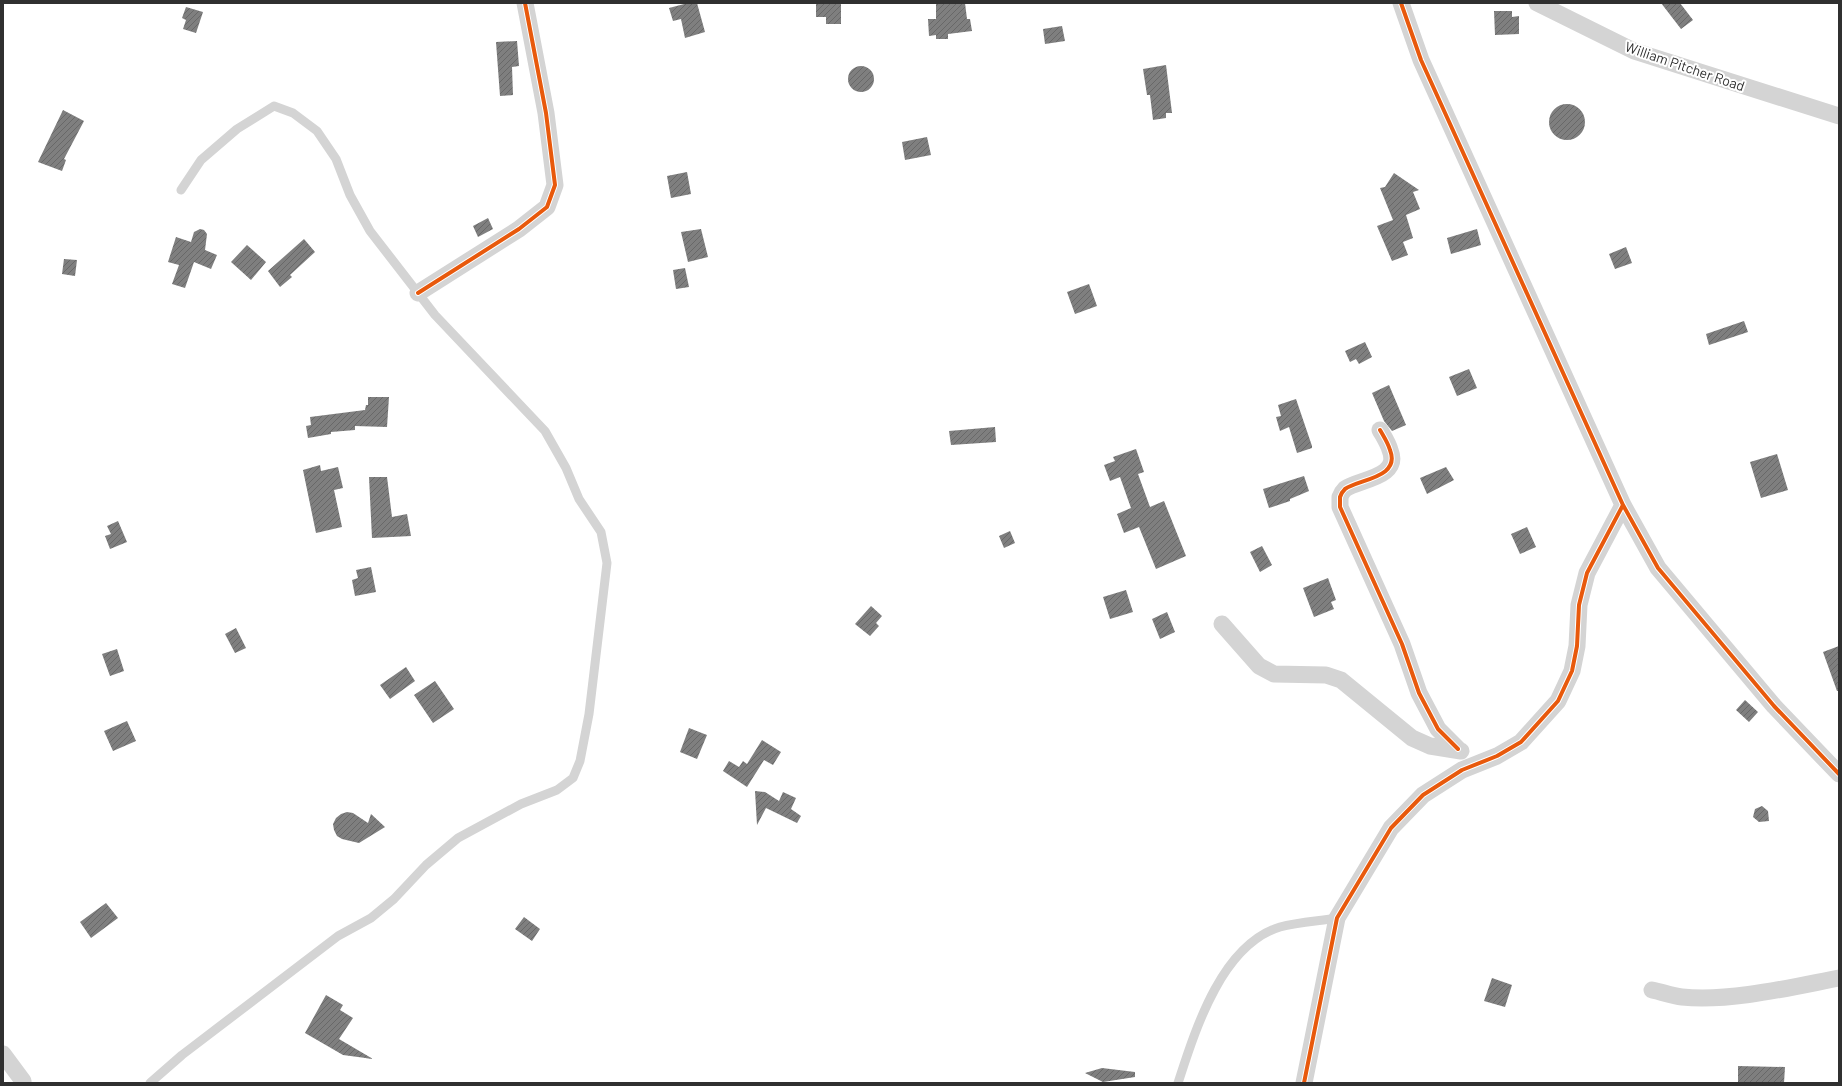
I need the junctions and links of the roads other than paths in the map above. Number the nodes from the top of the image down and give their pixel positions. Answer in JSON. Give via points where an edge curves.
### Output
{"nodes":[{"id":1,"x":525,"y":3,"type":"edge"},
{"id":2,"x":1401,"y":3,"type":"edge"},
{"id":3,"x":1537,"y":3,"type":"edge"},
{"id":4,"x":1839,"y":116,"type":"edge"},
{"id":5,"x":181,"y":190,"type":"dead end"},
{"id":6,"x":418,"y":293,"type":"junction"},
{"id":7,"x":1380,"y":430,"type":"dead end"},
{"id":8,"x":1623,"y":505,"type":"junction"},
{"id":9,"x":1222,"y":624,"type":"dead end"},
{"id":10,"x":1458,"y":749,"type":"junction"},
{"id":11,"x":1481,"y":762,"type":"junction"},
{"id":12,"x":1839,"y":774,"type":"edge"},
{"id":13,"x":1337,"y":918,"type":"junction"},
{"id":14,"x":1839,"y":978,"type":"edge"},
{"id":15,"x":1652,"y":990,"type":"dead end"},
{"id":16,"x":3,"y":1054,"type":"edge"},
{"id":17,"x":23,"y":1082,"type":"edge"},
{"id":18,"x":150,"y":1083,"type":"edge"},
{"id":19,"x":1178,"y":1083,"type":"edge"},
{"id":20,"x":1304,"y":1083,"type":"edge"}],
"edges":[{"from":1,"to":6,"type":"street","via":[[546,113],[555,185],[547,207],[519,229]]},
{"from":2,"to":8,"type":"street","via":[[1422,60]]},
{"from":3,"to":4,"type":"street","name":"William Pitcher Road","via":[[1634,51]]},
{"from":5,"to":6,"type":"lane","via":[[201,160],[237,129],[274,106],[293,113],[317,131],[336,159],[350,195],[370,231]]},
{"from":6,"to":18,"type":"lane","via":[[435,315],[545,431],[566,468],[579,499],[601,532],[607,563],[589,714],[580,761],[573,778],[557,790],[521,804],[458,838],[371,918],[338,936],[182,1055]]},
{"from":7,"to":10,"type":"street","via":[[1391,451],[1392,460],[1389,467],[1381,474],[1346,489],[1340,497],[1340,507],[1402,644],[1419,693],[1438,729]]},
{"from":8,"to":11,"type":"street","via":[[1587,573],[1579,605],[1577,646],[1572,671],[1558,701],[1521,742]]},
{"from":8,"to":12,"type":"street","via":[[1658,568],[1774,706]]},
{"from":9,"to":10,"type":"street","via":[[1259,666],[1274,674],[1326,675],[1341,680],[1412,738],[1430,746]]},
{"from":10,"to":11,"type":"street"},
{"from":11,"to":13,"type":"street","via":[[1462,770],[1422,795],[1391,828]]},
{"from":13,"to":19,"type":"lane","via":[[1280,927],[1257,938],[1240,954],[1212,993],[1197,1026]]},
{"from":13,"to":20,"type":"street"},
{"from":14,"to":15,"type":"street","via":[[1782,989],[1709,998],[1681,997]]},
{"from":16,"to":17,"type":"street"}]}
